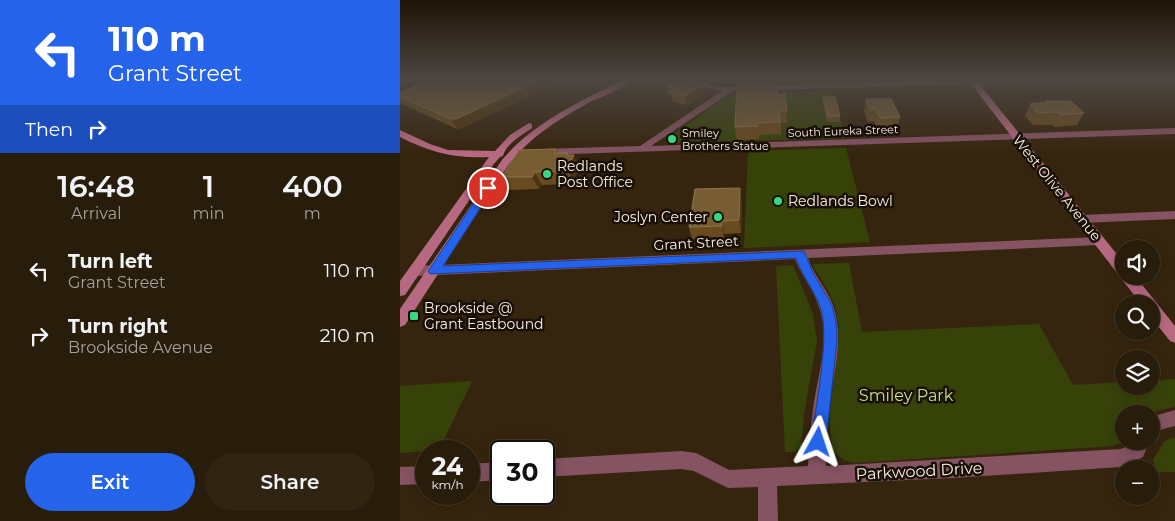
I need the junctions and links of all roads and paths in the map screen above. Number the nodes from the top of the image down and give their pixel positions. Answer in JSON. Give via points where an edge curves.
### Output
{"nodes":[{"id":1,"x":569,"y":104,"type":"edge"},
{"id":2,"x":583,"y":104,"type":"edge"},
{"id":3,"x":707,"y":104,"type":"edge"},
{"id":4,"x":991,"y":104,"type":"edge"},
{"id":5,"x":1175,"y":131,"type":"edge"},
{"id":6,"x":400,"y":133,"type":"edge"},
{"id":7,"x":1016,"y":136,"type":"junction"},
{"id":8,"x":642,"y":150,"type":"junction"},
{"id":9,"x":511,"y":153,"type":"junction"},
{"id":10,"x":496,"y":154,"type":"junction"},
{"id":11,"x":1175,"y":215,"type":"edge"},
{"id":12,"x":1082,"y":219,"type":"junction"},
{"id":13,"x":1100,"y":241,"type":"junction"},
{"id":14,"x":800,"y":254,"type":"junction"},
{"id":15,"x":1115,"y":260,"type":"edge"},
{"id":16,"x":414,"y":271,"type":"junction"},
{"id":17,"x":434,"y":271,"type":"junction"},
{"id":18,"x":1135,"y":285,"type":"edge"},
{"id":19,"x":400,"y":291,"type":"edge"},
{"id":20,"x":1142,"y":295,"type":"edge"},
{"id":21,"x":1160,"y":317,"type":"edge"},
{"id":22,"x":400,"y":321,"type":"edge"},
{"id":23,"x":1175,"y":336,"type":"edge"},
{"id":24,"x":1175,"y":418,"type":"edge"},
{"id":25,"x":1160,"y":421,"type":"edge"},
{"id":26,"x":1138,"y":450,"type":"edge"},
{"id":27,"x":555,"y":467,"type":"edge"},
{"id":28,"x":415,"y":475,"type":"edge"},
{"id":29,"x":400,"y":476,"type":"edge"},
{"id":30,"x":816,"y":476,"type":"junction"},
{"id":31,"x":767,"y":477,"type":"junction"},
{"id":32,"x":768,"y":521,"type":"edge"}],
"edges":[{"from":1,"to":10,"type":"main road","via":[[513,137]]},
{"from":2,"to":9,"type":"main road","via":[[538,129]]},
{"from":3,"to":8,"type":"street"},
{"from":4,"to":7,"type":"main road","name":"West Olive Avenue"},
{"from":5,"to":7,"type":"street","name":"South Eureka Street"},
{"from":6,"to":10,"type":"main road","via":[[445,153]]},
{"from":7,"to":8,"type":"street","name":"South Eureka Street"},
{"from":7,"to":12,"type":"main road","name":"West Olive Avenue"},
{"from":8,"to":9,"type":"street","name":"South Eureka Street"},
{"from":9,"to":10,"type":"main road"},
{"from":9,"to":17,"type":"main road"},
{"from":10,"to":16,"type":"main road"},
{"from":11,"to":12,"type":"street"},
{"from":12,"to":13,"type":"main road","name":"West Olive Avenue"},
{"from":13,"to":14,"type":"street","name":"Grant Street"},
{"from":13,"to":15,"type":"main road","name":"West Olive Avenue"},
{"from":14,"to":17,"type":"street","name":"Grant Street"},
{"from":14,"to":30,"type":"street","via":[[807,274],[826,305],[830,322],[831,340]]},
{"from":16,"to":17,"type":"street","name":"Grant Street"},
{"from":16,"to":19,"type":"main road"},
{"from":17,"to":22,"type":"main road"},
{"from":18,"to":20,"type":"main road"},
{"from":21,"to":23,"type":"main road"},
{"from":24,"to":25,"type":"street"},
{"from":26,"to":30,"type":"street","name":"Parkwood Drive","via":[[1121,458]]},
{"from":27,"to":31,"type":"street","name":"Parkwood Drive","via":[[681,460],[696,462],[728,479]]},
{"from":28,"to":29,"type":"street"},
{"from":30,"to":31,"type":"street","name":"Parkwood Drive"},
{"from":31,"to":32,"type":"street"}]}
